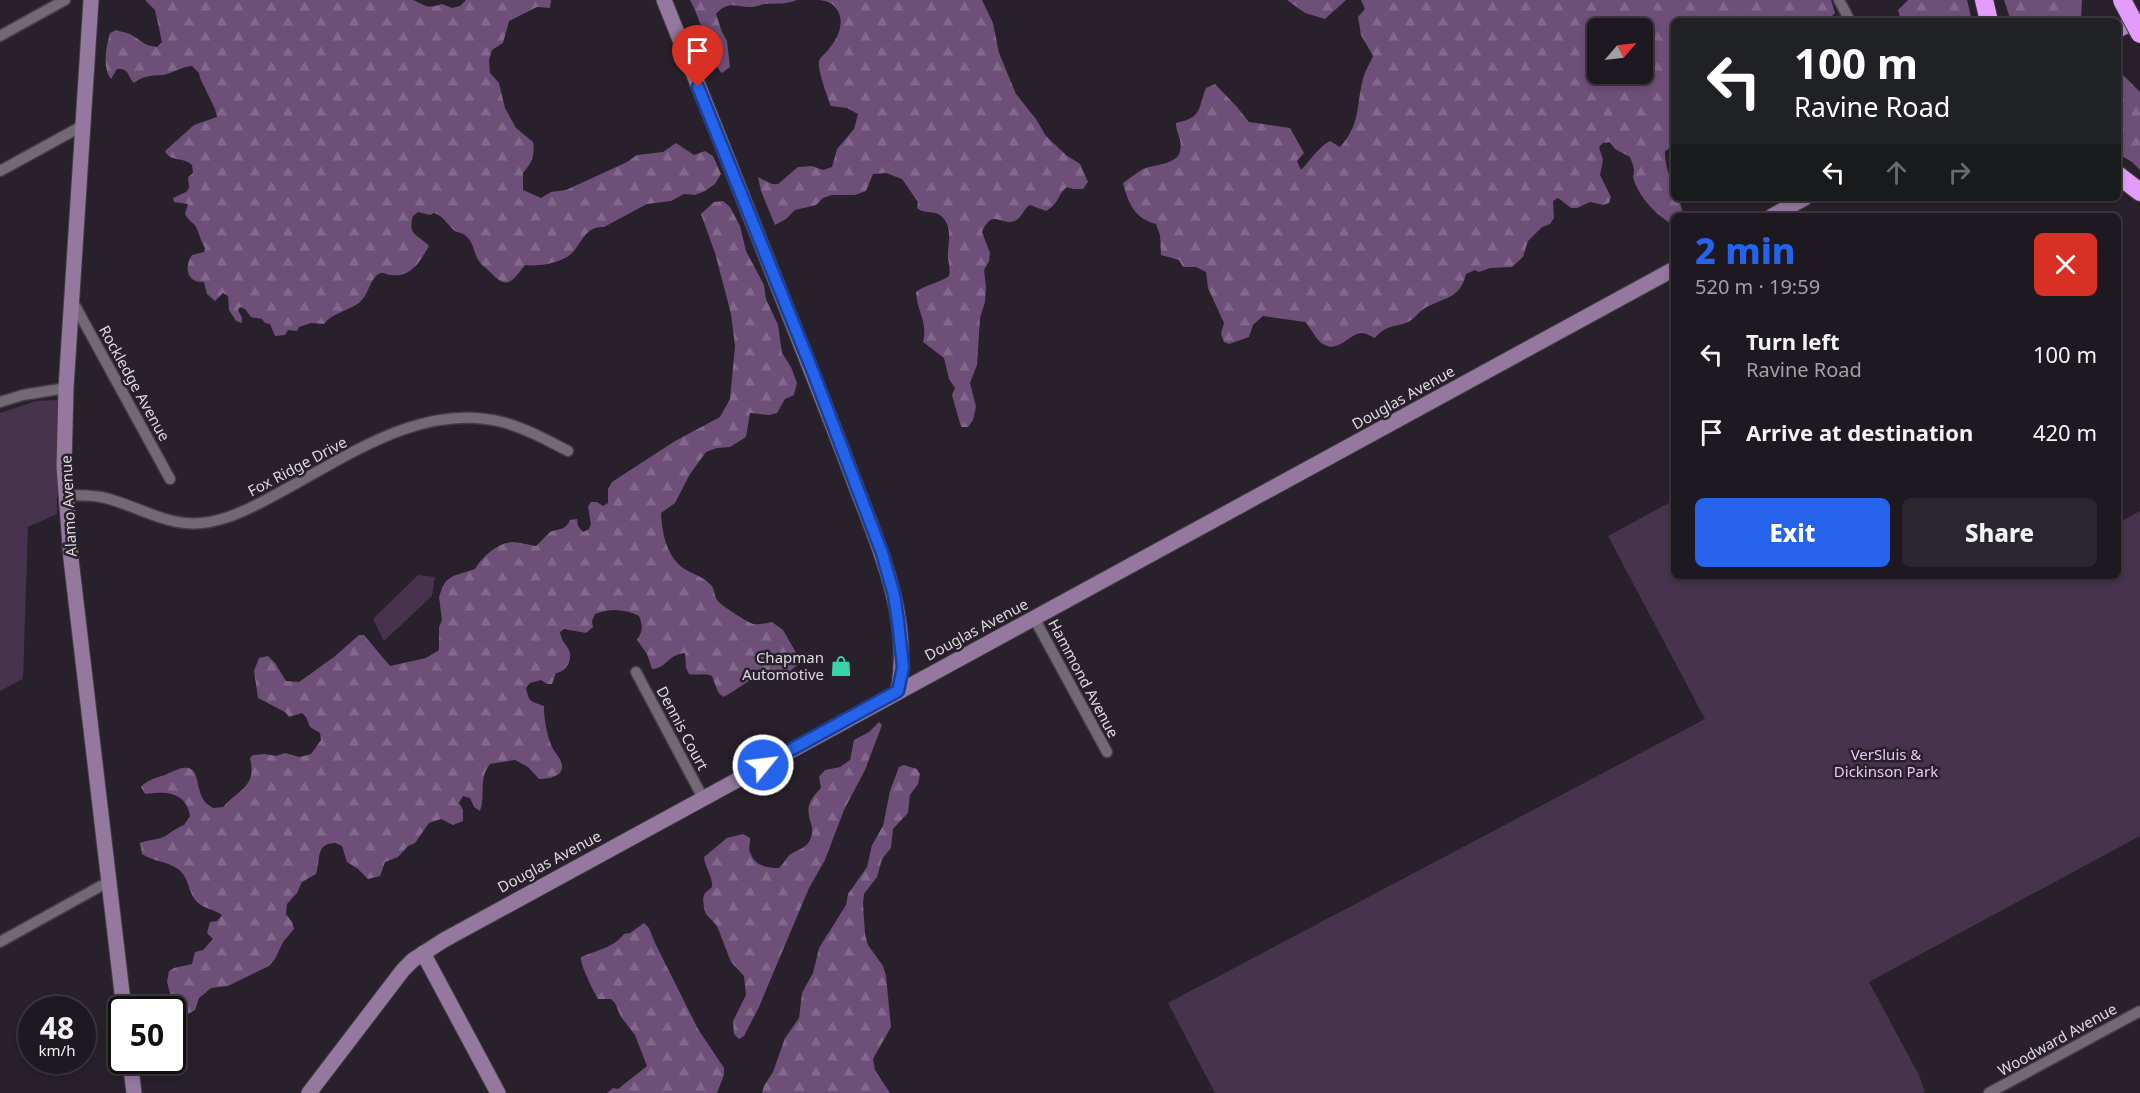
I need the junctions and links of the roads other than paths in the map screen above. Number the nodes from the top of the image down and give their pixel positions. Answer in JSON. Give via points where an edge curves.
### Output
{"nodes":[{"id":1,"x":65,"y":0,"type":"edge"},
{"id":2,"x":91,"y":0,"type":"edge"},
{"id":3,"x":664,"y":0,"type":"edge"},
{"id":4,"x":1839,"y":0,"type":"edge"},
{"id":5,"x":1984,"y":0,"type":"edge"},
{"id":6,"x":2122,"y":0,"type":"edge"},
{"id":7,"x":1848,"y":18,"type":"edge"},
{"id":8,"x":1988,"y":18,"type":"edge"},
{"id":9,"x":2140,"y":19,"type":"edge"},
{"id":10,"x":2121,"y":28,"type":"edge"},
{"id":11,"x":2140,"y":34,"type":"edge"},
{"id":12,"x":0,"y":36,"type":"edge"},
{"id":13,"x":82,"y":126,"type":"junction"},
{"id":14,"x":0,"y":171,"type":"edge"},
{"id":15,"x":2121,"y":177,"type":"edge"},
{"id":16,"x":2140,"y":192,"type":"edge"},
{"id":17,"x":1799,"y":201,"type":"edge"},
{"id":18,"x":1777,"y":213,"type":"edge"},
{"id":19,"x":1671,"y":271,"type":"edge"},
{"id":20,"x":73,"y":302,"type":"junction"},
{"id":21,"x":66,"y":388,"type":"junction"},
{"id":22,"x":0,"y":402,"type":"edge"},
{"id":23,"x":568,"y":451,"type":"dead end"},
{"id":24,"x":170,"y":479,"type":"dead end"},
{"id":25,"x":65,"y":495,"type":"junction"},
{"id":26,"x":1035,"y":618,"type":"junction"},
{"id":27,"x":636,"y":672,"type":"dead end"},
{"id":28,"x":898,"y":691,"type":"junction"},
{"id":29,"x":1107,"y":752,"type":"dead end"},
{"id":30,"x":703,"y":798,"type":"junction"},
{"id":31,"x":108,"y":882,"type":"junction"},
{"id":32,"x":0,"y":942,"type":"edge"},
{"id":33,"x":423,"y":953,"type":"junction"},
{"id":34,"x":122,"y":996,"type":"edge"},
{"id":35,"x":2140,"y":1011,"type":"edge"},
{"id":36,"x":132,"y":1074,"type":"edge"},
{"id":37,"x":134,"y":1093,"type":"edge"},
{"id":38,"x":309,"y":1093,"type":"edge"},
{"id":39,"x":498,"y":1093,"type":"edge"},
{"id":40,"x":1989,"y":1093,"type":"edge"}],
"edges":[{"from":1,"to":12,"type":"street"},
{"from":2,"to":13,"type":"street","name":"Alamo Avenue"},
{"from":3,"to":28,"type":"street","via":[[882,553],[898,621],[903,667]]},
{"from":4,"to":7,"type":"street"},
{"from":5,"to":8,"type":"highway"},
{"from":6,"to":11,"type":"highway","bridge":true},
{"from":9,"to":10,"type":"main road"},
{"from":13,"to":14,"type":"street"},
{"from":13,"to":20,"type":"street","name":"Alamo Avenue"},
{"from":15,"to":16,"type":"highway"},
{"from":17,"to":18,"type":"street"},
{"from":19,"to":26,"type":"street","name":"Douglas Avenue"},
{"from":20,"to":21,"type":"street","name":"Alamo Avenue"},
{"from":20,"to":24,"type":"street","name":"Rockledge Avenue"},
{"from":21,"to":22,"type":"street"},
{"from":21,"to":25,"type":"street","name":"Alamo Avenue"},
{"from":23,"to":25,"type":"street","name":"Fox Ridge Drive","via":[[501,422],[434,419],[394,432],[245,511],[203,523],[167,520],[103,497]]},
{"from":25,"to":31,"type":"street","name":"Alamo Avenue"},
{"from":26,"to":28,"type":"street","name":"Douglas Avenue"},
{"from":26,"to":29,"type":"street","name":"Hammond Avenue"},
{"from":27,"to":30,"type":"street","name":"Dennis Court"},
{"from":28,"to":30,"type":"street","name":"Douglas Avenue"},
{"from":30,"to":33,"type":"street","name":"Douglas Avenue"},
{"from":31,"to":32,"type":"street"},
{"from":31,"to":34,"type":"street","name":"Alamo Avenue"},
{"from":33,"to":38,"type":"street","name":"Douglas Avenue","via":[[403,970]]},
{"from":33,"to":39,"type":"street"},
{"from":35,"to":40,"type":"street","name":"Woodward Avenue"},
{"from":36,"to":37,"type":"street"}]}
